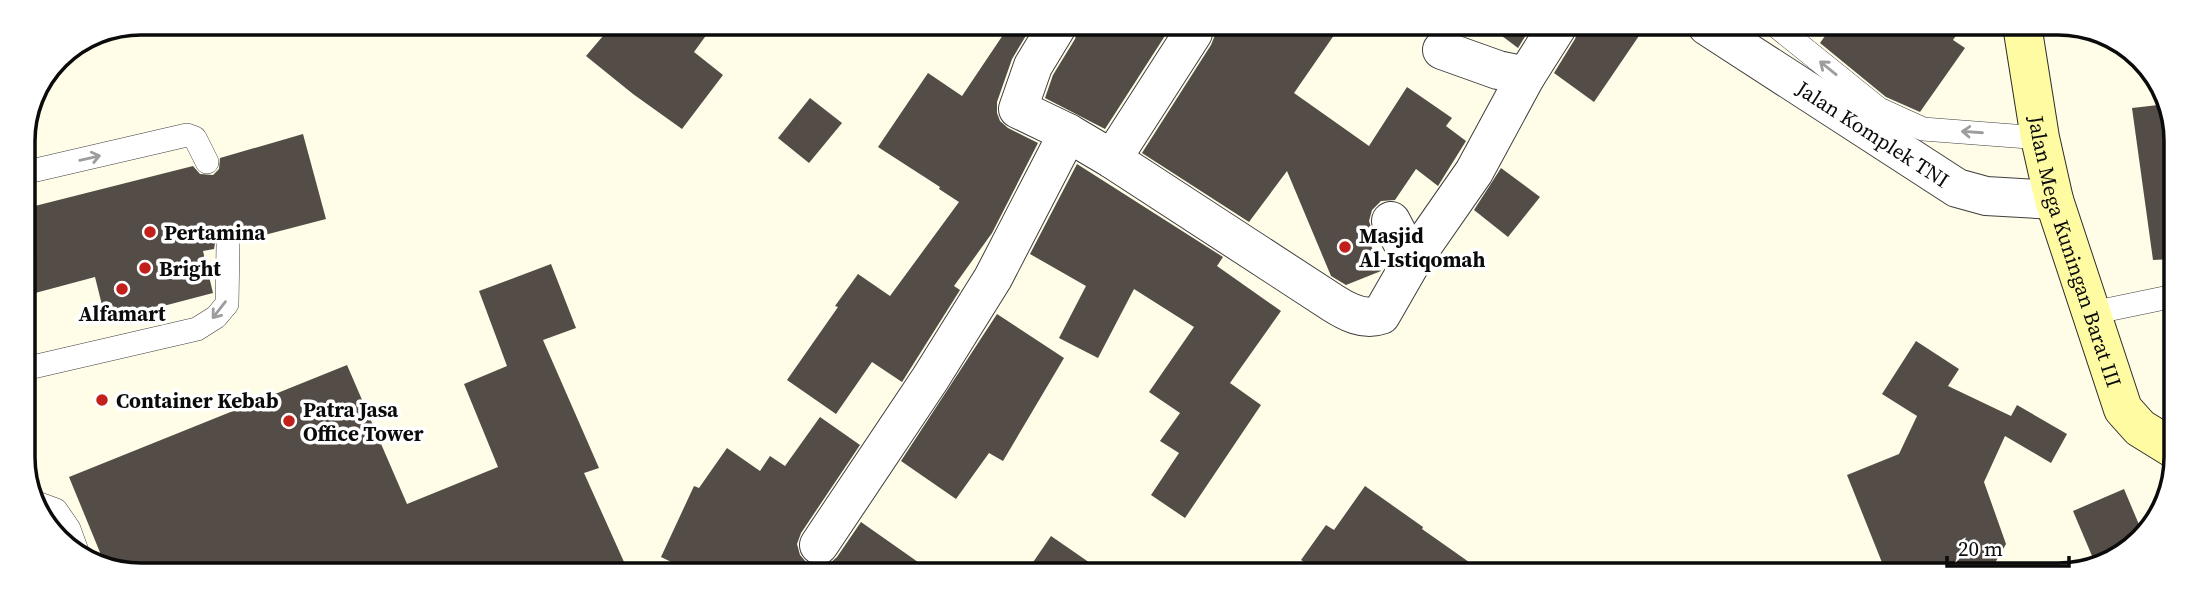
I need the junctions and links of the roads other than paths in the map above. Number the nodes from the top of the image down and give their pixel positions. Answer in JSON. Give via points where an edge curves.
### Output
{"nodes":[{"id":1,"x":1052,"y":35,"type":"edge"},
{"id":2,"x":1192,"y":35,"type":"edge"},
{"id":3,"x":1551,"y":35,"type":"edge"},
{"id":4,"x":1721,"y":35,"type":"edge"},
{"id":5,"x":1787,"y":35,"type":"edge"},
{"id":6,"x":2024,"y":35,"type":"edge"},
{"id":7,"x":1442,"y":50,"type":"dead end"},
{"id":8,"x":1526,"y":76,"type":"junction"},
{"id":9,"x":1068,"y":133,"type":"junction"},
{"id":10,"x":2040,"y":138,"type":"junction"},
{"id":11,"x":1112,"y":159,"type":"junction"},
{"id":12,"x":207,"y":162,"type":"dead end"},
{"id":13,"x":35,"y":170,"type":"edge"},
{"id":14,"x":2054,"y":200,"type":"junction"},
{"id":15,"x":1391,"y":221,"type":"dead end"},
{"id":16,"x":228,"y":245,"type":"dead end"},
{"id":17,"x":1412,"y":261,"type":"junction"},
{"id":18,"x":2164,"y":298,"type":"edge"},
{"id":19,"x":2092,"y":313,"type":"junction"},
{"id":20,"x":35,"y":366,"type":"edge"},
{"id":21,"x":2164,"y":443,"type":"edge"},
{"id":22,"x":47,"y":507,"type":"edge"},
{"id":23,"x":72,"y":537,"type":"edge"},
{"id":24,"x":819,"y":545,"type":"dead end"}],
"edges":[{"from":1,"to":9,"type":"street","via":[[1033,66],[1018,109]]},
{"from":2,"to":11,"type":"street"},
{"from":3,"to":8,"type":"street"},
{"from":4,"to":14,"type":"street","name":"Jalan Komplek TNI","via":[[1957,188],[1986,196]]},
{"from":10,"to":5,"type":"lane","one_way":true,"via":[[1912,124],[1879,109]]},
{"from":6,"to":10,"type":"street","name":"Jalan Mega Kuningan Barat III"},
{"from":7,"to":8,"type":"street"},
{"from":8,"to":17,"type":"street","via":[[1474,172]]},
{"from":9,"to":11,"type":"street"},
{"from":9,"to":24,"type":"street","via":[[993,278]]},
{"from":10,"to":14,"type":"street","name":"Jalan Mega Kuningan Barat III"},
{"from":11,"to":17,"type":"street","via":[[1351,314],[1381,315]]},
{"from":13,"to":12,"type":"lane","one_way":true,"via":[[187,135],[195,138]]},
{"from":14,"to":19,"type":"street","name":"Jalan Mega Kuningan Barat III"},
{"from":15,"to":17,"type":"street"},
{"from":16,"to":20,"type":"lane","one_way":true,"via":[[227,304],[197,329]]},
{"from":18,"to":19,"type":"lane"},
{"from":19,"to":21,"type":"street","name":"Jalan Mega Kuningan Barat III","via":[[2123,409],[2140,428]]},
{"from":22,"to":23,"type":"lane","via":[[56,510]]}]}
